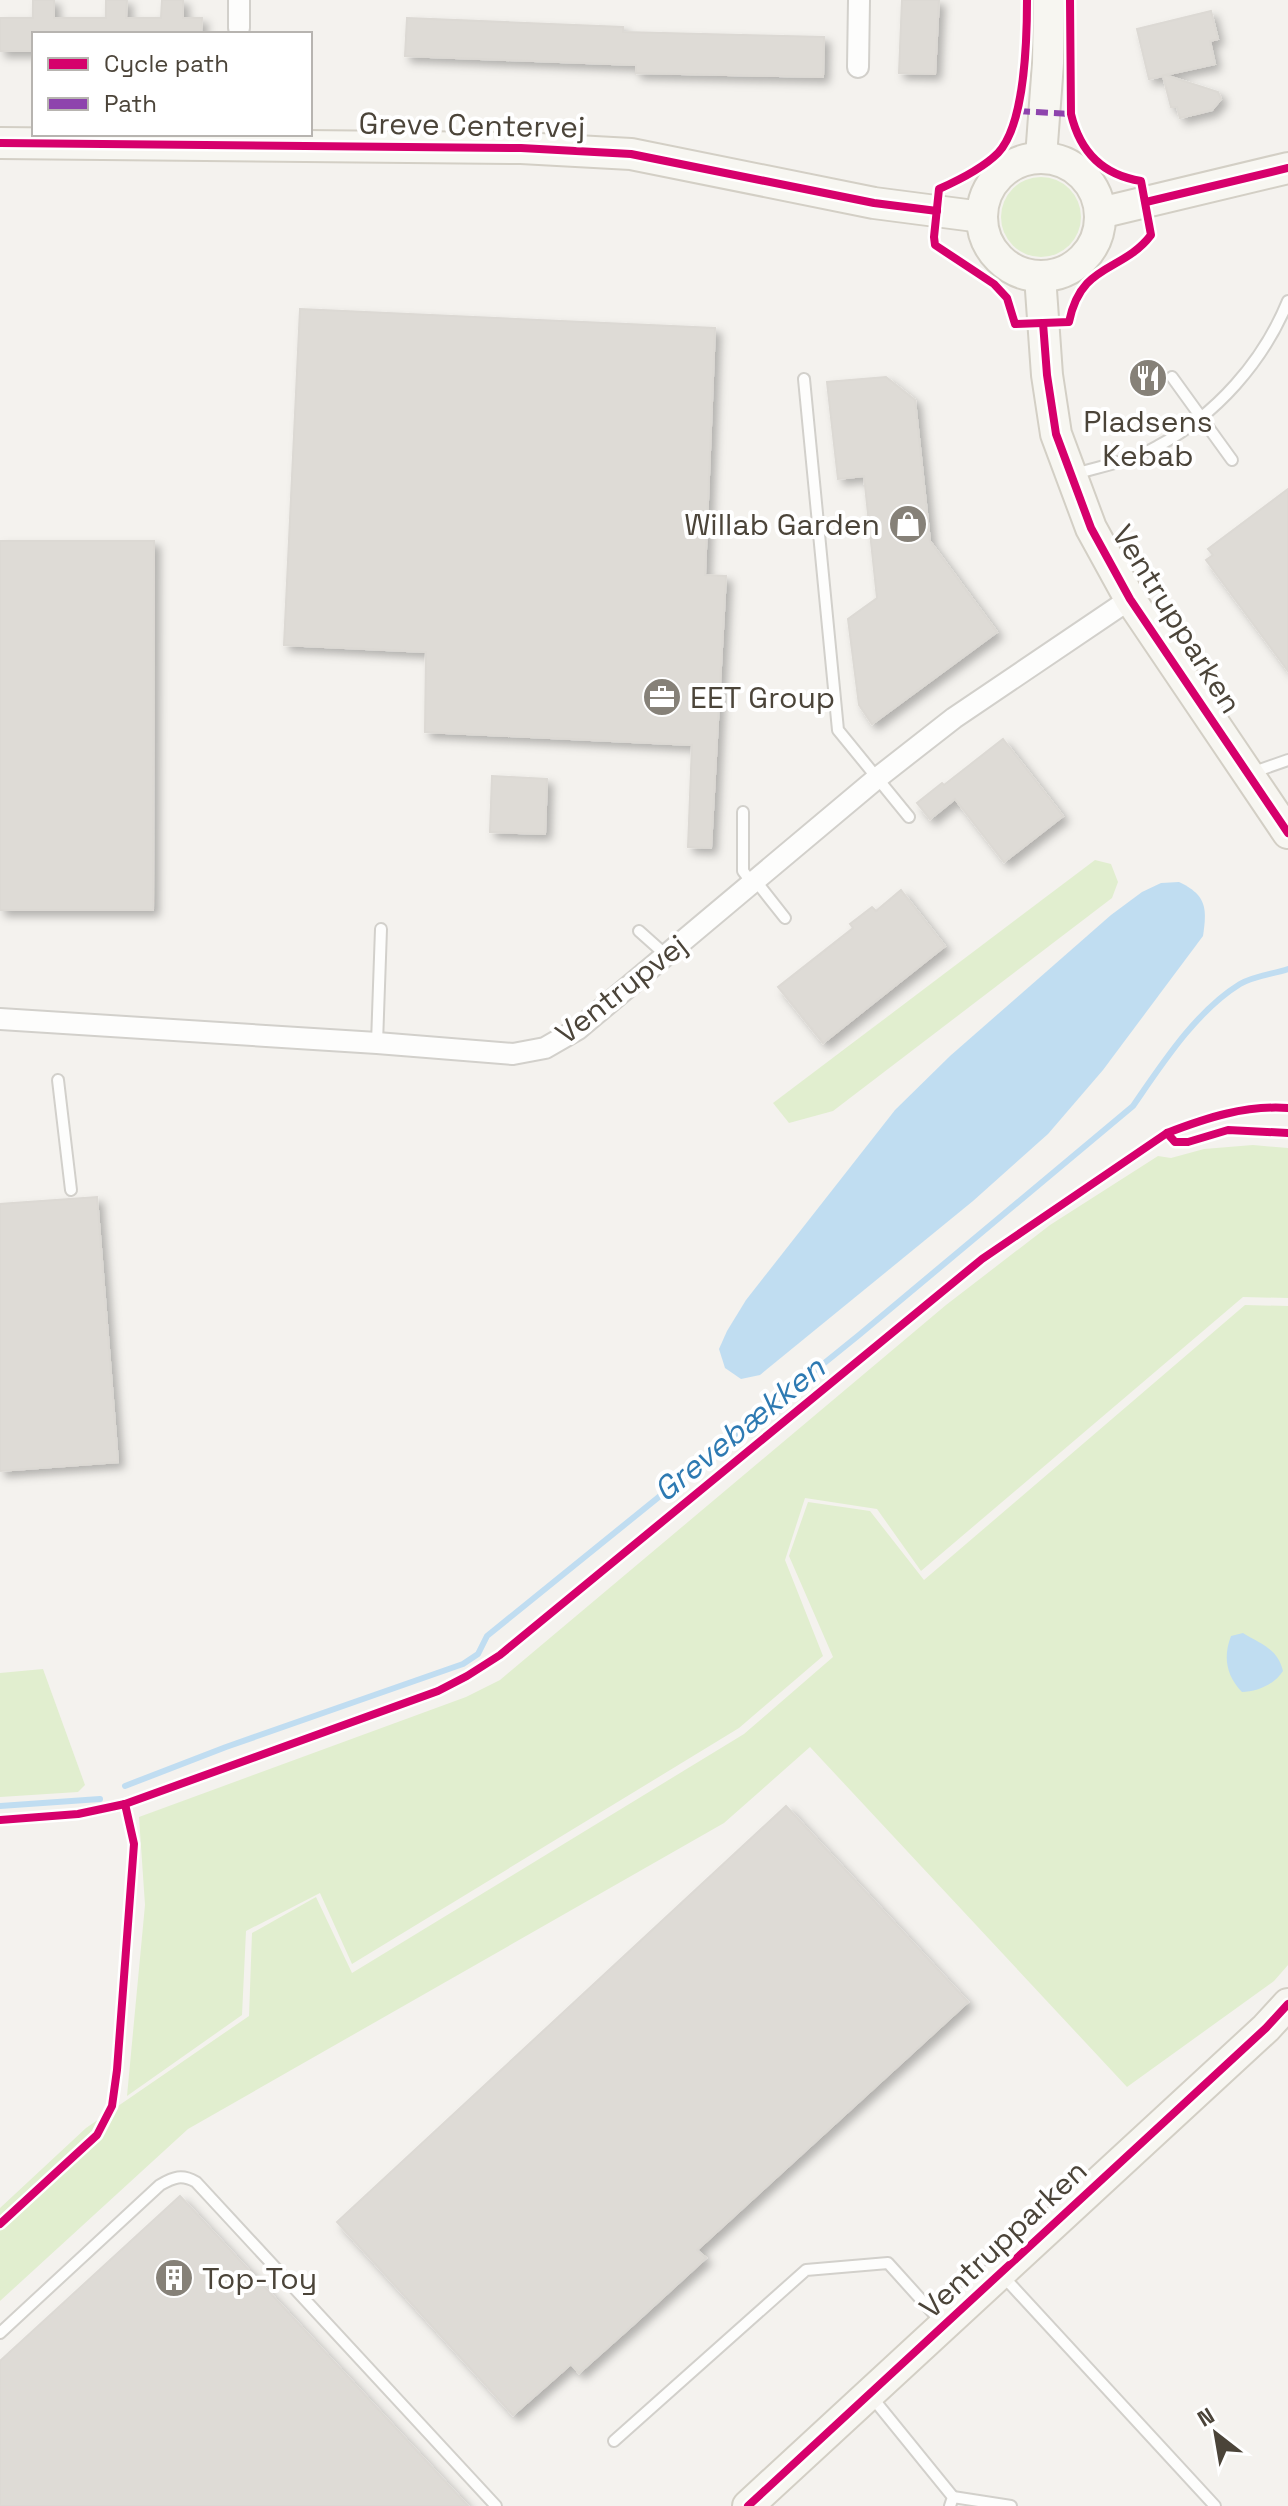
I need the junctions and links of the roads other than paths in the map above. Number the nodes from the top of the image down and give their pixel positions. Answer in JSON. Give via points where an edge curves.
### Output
{"nodes":[{"id":1,"x":239,"y":0,"type":"edge"},
{"id":2,"x":859,"y":0,"type":"edge"},
{"id":3,"x":1049,"y":0,"type":"edge"},
{"id":4,"x":239,"y":28,"type":"dead end"},
{"id":5,"x":858,"y":67,"type":"dead end"},
{"id":6,"x":0,"y":143,"type":"edge"},
{"id":7,"x":1041,"y":157,"type":"junction"},
{"id":8,"x":1288,"y":168,"type":"edge"},
{"id":9,"x":1100,"y":213,"type":"junction"},
{"id":10,"x":982,"y":217,"type":"junction"},
{"id":11,"x":1040,"y":276,"type":"junction"},
{"id":12,"x":1288,"y":301,"type":"edge"},
{"id":13,"x":1172,"y":377,"type":"dead end"},
{"id":14,"x":804,"y":379,"type":"dead end"},
{"id":15,"x":1201,"y":417,"type":"junction"},
{"id":16,"x":1232,"y":460,"type":"dead end"},
{"id":17,"x":1070,"y":476,"type":"junction"},
{"id":18,"x":1130,"y":599,"type":"junction"},
{"id":19,"x":1288,"y":760,"type":"edge"},
{"id":20,"x":1249,"y":774,"type":"junction"},
{"id":21,"x":876,"y":779,"type":"junction"},
{"id":22,"x":743,"y":812,"type":"dead end"},
{"id":23,"x":909,"y":817,"type":"dead end"},
{"id":24,"x":1288,"y":833,"type":"edge"},
{"id":25,"x":754,"y":881,"type":"junction"},
{"id":26,"x":785,"y":918,"type":"dead end"},
{"id":27,"x":381,"y":929,"type":"dead end"},
{"id":28,"x":639,"y":931,"type":"dead end"},
{"id":29,"x":667,"y":956,"type":"junction"},
{"id":30,"x":0,"y":1019,"type":"edge"},
{"id":31,"x":377,"y":1043,"type":"junction"},
{"id":32,"x":58,"y":1080,"type":"dead end"},
{"id":33,"x":71,"y":1190,"type":"dead end"},
{"id":34,"x":1288,"y":2004,"type":"edge"},
{"id":35,"x":1001,"y":2274,"type":"junction"},
{"id":36,"x":944,"y":2326,"type":"junction"},
{"id":37,"x":0,"y":2333,"type":"edge"},
{"id":38,"x":870,"y":2394,"type":"junction"},
{"id":39,"x":614,"y":2441,"type":"dead end"},
{"id":40,"x":951,"y":2501,"type":"edge"},
{"id":41,"x":496,"y":2506,"type":"edge"},
{"id":42,"x":748,"y":2506,"type":"edge"},
{"id":43,"x":1011,"y":2506,"type":"edge"},
{"id":44,"x":1215,"y":2506,"type":"edge"}],
"edges":[{"from":1,"to":4,"type":"street"},
{"from":2,"to":5,"type":"street"},
{"from":3,"to":7,"type":"street"},
{"from":6,"to":10,"type":"street","name":"Greve Centervej","via":[[521,148],[631,154],[874,203]]},
{"from":7,"to":9,"type":"street","via":[[1075,168],[1088,180]]},
{"from":7,"to":10,"type":"street","via":[[1006,169],[993,182]]},
{"from":8,"to":9,"type":"street"},
{"from":9,"to":11,"type":"street","via":[[1090,250],[1077,264]]},
{"from":10,"to":11,"type":"street","via":[[986,239],[999,258],[1018,271]]},
{"from":11,"to":17,"type":"street","name":"Ventrupparken","via":[[1047,375],[1056,434]]},
{"from":12,"to":15,"type":"lane","via":[[1256,360]]},
{"from":13,"to":15,"type":"lane"},
{"from":14,"to":21,"type":"lane","via":[[838,730]]},
{"from":15,"to":16,"type":"lane"},
{"from":15,"to":17,"type":"lane","via":[[1157,447]]},
{"from":17,"to":18,"type":"street","name":"Ventrupparken"},
{"from":18,"to":20,"type":"street","name":"Ventrupparken"},
{"from":18,"to":21,"type":"street","name":"Ventrupvej","via":[[954,718]]},
{"from":19,"to":20,"type":"lane"},
{"from":20,"to":24,"type":"street","name":"Ventrupparken"},
{"from":21,"to":23,"type":"lane"},
{"from":21,"to":25,"type":"street","name":"Ventrupvej"},
{"from":22,"to":25,"type":"lane","via":[[743,871]]},
{"from":25,"to":26,"type":"lane"},
{"from":25,"to":29,"type":"street","name":"Ventrupvej"},
{"from":27,"to":31,"type":"lane"},
{"from":28,"to":29,"type":"lane"},
{"from":29,"to":31,"type":"street","name":"Ventrupvej","via":[[578,1029],[545,1048],[513,1054]]},
{"from":30,"to":31,"type":"street","name":"Ventrupvej"},
{"from":32,"to":33,"type":"lane"},
{"from":34,"to":35,"type":"street","name":"Ventrupparken"},
{"from":35,"to":36,"type":"street","name":"Ventrupparken"},
{"from":35,"to":44,"type":"lane","name":"Ventrupparken"},
{"from":36,"to":38,"type":"street","name":"Ventrupparken"},
{"from":36,"to":39,"type":"lane","via":[[888,2263],[806,2270]]},
{"from":37,"to":41,"type":"lane","via":[[160,2185],[186,2176]]},
{"from":38,"to":40,"type":"lane"},
{"from":38,"to":42,"type":"street","name":"Ventrupparken"},
{"from":40,"to":43,"type":"lane"}]}
